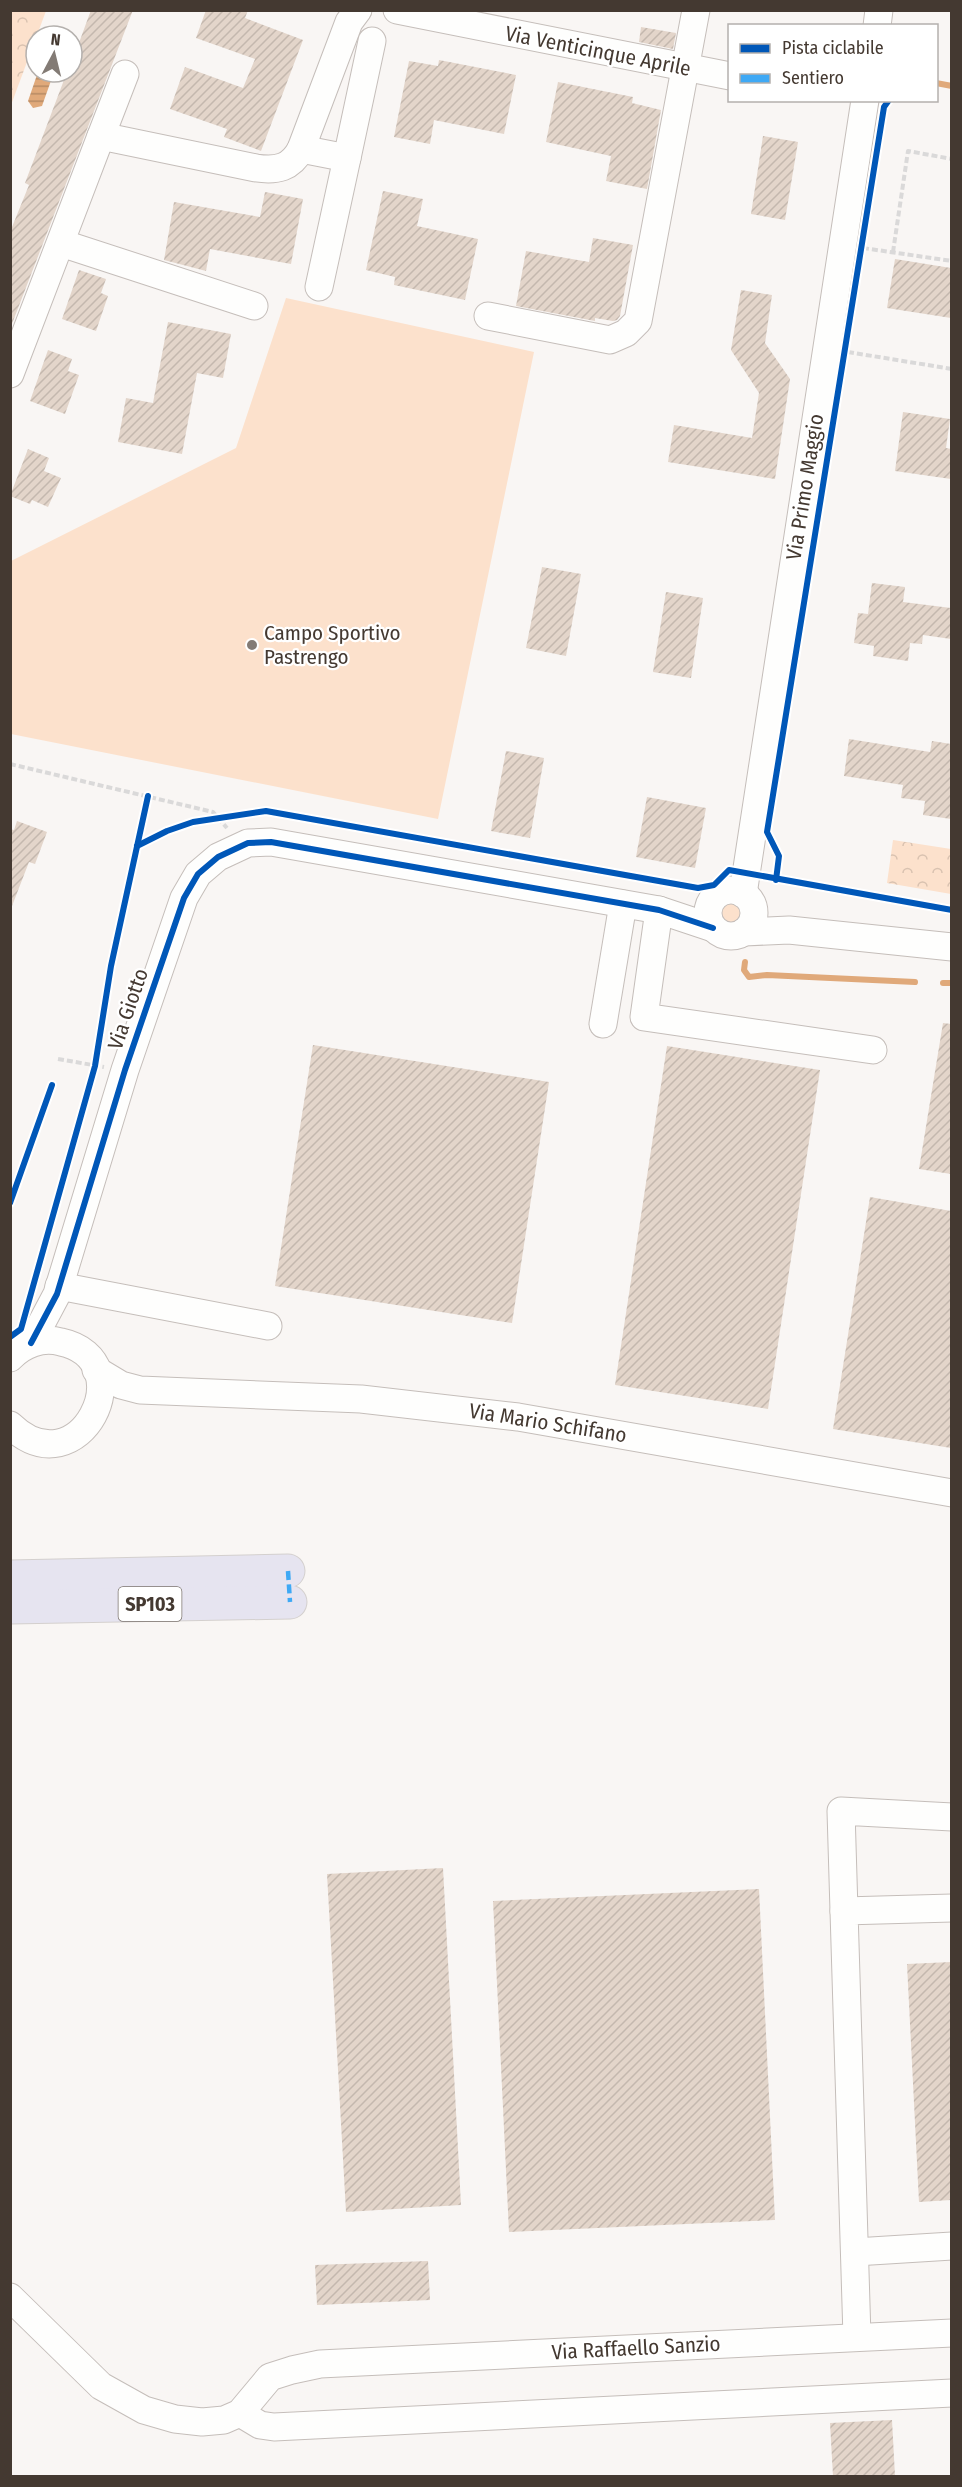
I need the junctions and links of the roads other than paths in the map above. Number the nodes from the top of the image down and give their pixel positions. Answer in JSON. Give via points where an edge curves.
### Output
{"nodes":[{"id":1,"x":358,"y":10,"type":"edge"},
{"id":2,"x":397,"y":10,"type":"edge"},
{"id":3,"x":696,"y":10,"type":"edge"},
{"id":4,"x":372,"y":40,"type":"dead end"},
{"id":5,"x":685,"y":69,"type":"junction"},
{"id":6,"x":125,"y":74,"type":"dead end"},
{"id":7,"x":728,"y":76,"type":"edge"},
{"id":8,"x":865,"y":102,"type":"edge"},
{"id":9,"x":101,"y":136,"type":"junction"},
{"id":10,"x":301,"y":149,"type":"junction"},
{"id":11,"x":346,"y":158,"type":"junction"},
{"id":12,"x":61,"y":243,"type":"junction"},
{"id":13,"x":319,"y":287,"type":"dead end"},
{"id":14,"x":254,"y":306,"type":"dead end"},
{"id":15,"x":488,"y":316,"type":"dead end"},
{"id":16,"x":10,"y":374,"type":"edge"},
{"id":17,"x":738,"y":900,"type":"junction"},
{"id":18,"x":622,"y":904,"type":"junction"},
{"id":19,"x":659,"y":910,"type":"junction"},
{"id":20,"x":951,"y":947,"type":"edge"},
{"id":21,"x":603,"y":1024,"type":"dead end"},
{"id":22,"x":873,"y":1050,"type":"dead end"},
{"id":23,"x":58,"y":1290,"type":"junction"},
{"id":24,"x":268,"y":1326,"type":"dead end"},
{"id":25,"x":72,"y":1345,"type":"junction"},
{"id":26,"x":21,"y":1350,"type":"edge"},
{"id":27,"x":96,"y":1370,"type":"junction"},
{"id":28,"x":140,"y":1390,"type":"junction"},
{"id":29,"x":94,"y":1417,"type":"junction"},
{"id":30,"x":10,"y":1425,"type":"edge"},
{"id":31,"x":40,"y":1442,"type":"junction"},
{"id":32,"x":10,"y":1455,"type":"edge"},
{"id":33,"x":951,"y":1493,"type":"edge"},
{"id":34,"x":10,"y":1577,"type":"edge"},
{"id":35,"x":10,"y":1607,"type":"edge"},
{"id":36,"x":951,"y":1817,"type":"edge"},
{"id":37,"x":951,"y":1908,"type":"edge"},
{"id":38,"x":844,"y":1911,"type":"junction"},
{"id":39,"x":951,"y":2246,"type":"edge"},
{"id":40,"x":855,"y":2252,"type":"junction"},
{"id":41,"x":10,"y":2297,"type":"edge"},
{"id":42,"x":951,"y":2333,"type":"edge"},
{"id":43,"x":857,"y":2337,"type":"junction"},
{"id":44,"x":951,"y":2393,"type":"edge"},
{"id":45,"x":240,"y":2412,"type":"junction"}],
"edges":[{"from":1,"to":10,"type":"street","via":[[349,22]]},
{"from":2,"to":5,"type":"street","name":"Via Venticinque Aprile"},
{"from":3,"to":5,"type":"street"},
{"from":4,"to":11,"type":"street"},
{"from":5,"to":7,"type":"street","name":"Via Venticinque Aprile"},
{"from":5,"to":15,"type":"street","via":[[638,321],[626,333],[610,340]]},
{"from":6,"to":9,"type":"street"},
{"from":8,"to":17,"type":"street","name":"Via Primo Maggio"},
{"from":9,"to":10,"type":"street","via":[[264,169],[289,164]]},
{"from":9,"to":12,"type":"street"},
{"from":10,"to":11,"type":"street"},
{"from":11,"to":13,"type":"street"},
{"from":12,"to":14,"type":"street"},
{"from":12,"to":16,"type":"street"},
{"from":17,"to":19,"type":"street"},
{"from":17,"to":19,"type":"street","via":[[730,937]]},
{"from":17,"to":20,"type":"street","via":[[789,930]]},
{"from":18,"to":19,"type":"street"},
{"from":18,"to":21,"type":"street"},
{"from":18,"to":23,"type":"street","name":"Via Giotto","via":[[271,842],[240,846],[211,862],[198,874],[180,908],[125,1070]]},
{"from":19,"to":22,"type":"street","via":[[644,1017]]},
{"from":23,"to":24,"type":"street"},
{"from":23,"to":25,"type":"street","name":"Via Giotto","via":[[59,1323]]},
{"from":23,"to":26,"type":"street","name":"Via Giotto"},
{"from":25,"to":26,"type":"street","via":[[49,1340]]},
{"from":25,"to":27,"type":"street","name":"Via Giotto","via":[[86,1355]]},
{"from":27,"to":28,"type":"street","name":"Via Mario Schifano","via":[[121,1385]]},
{"from":27,"to":29,"type":"street","via":[[101,1393]]},
{"from":28,"to":29,"type":"street"},
{"from":28,"to":33,"type":"street","name":"Via Mario Schifano","via":[[361,1399],[447,1407]]},
{"from":29,"to":31,"type":"street","via":[[72,1438]]},
{"from":30,"to":31,"type":"street"},
{"from":31,"to":32,"type":"street"},
{"from":34,"to":35,"type":"highway","number":"SP103","via":[[289,1587]]},
{"from":36,"to":38,"type":"street","via":[[841,1811]]},
{"from":37,"to":38,"type":"street"},
{"from":38,"to":40,"type":"street"},
{"from":39,"to":40,"type":"street"},
{"from":40,"to":43,"type":"street"},
{"from":41,"to":45,"type":"street","via":[[101,2386],[144,2410],[202,2422],[224,2420]]},
{"from":42,"to":43,"type":"street","name":"Via Raffaello Sanzio"},
{"from":43,"to":45,"type":"street","name":"Via Raffaello Sanzio","via":[[320,2364],[270,2378]]},
{"from":44,"to":45,"type":"street","via":[[273,2427]]}]}
